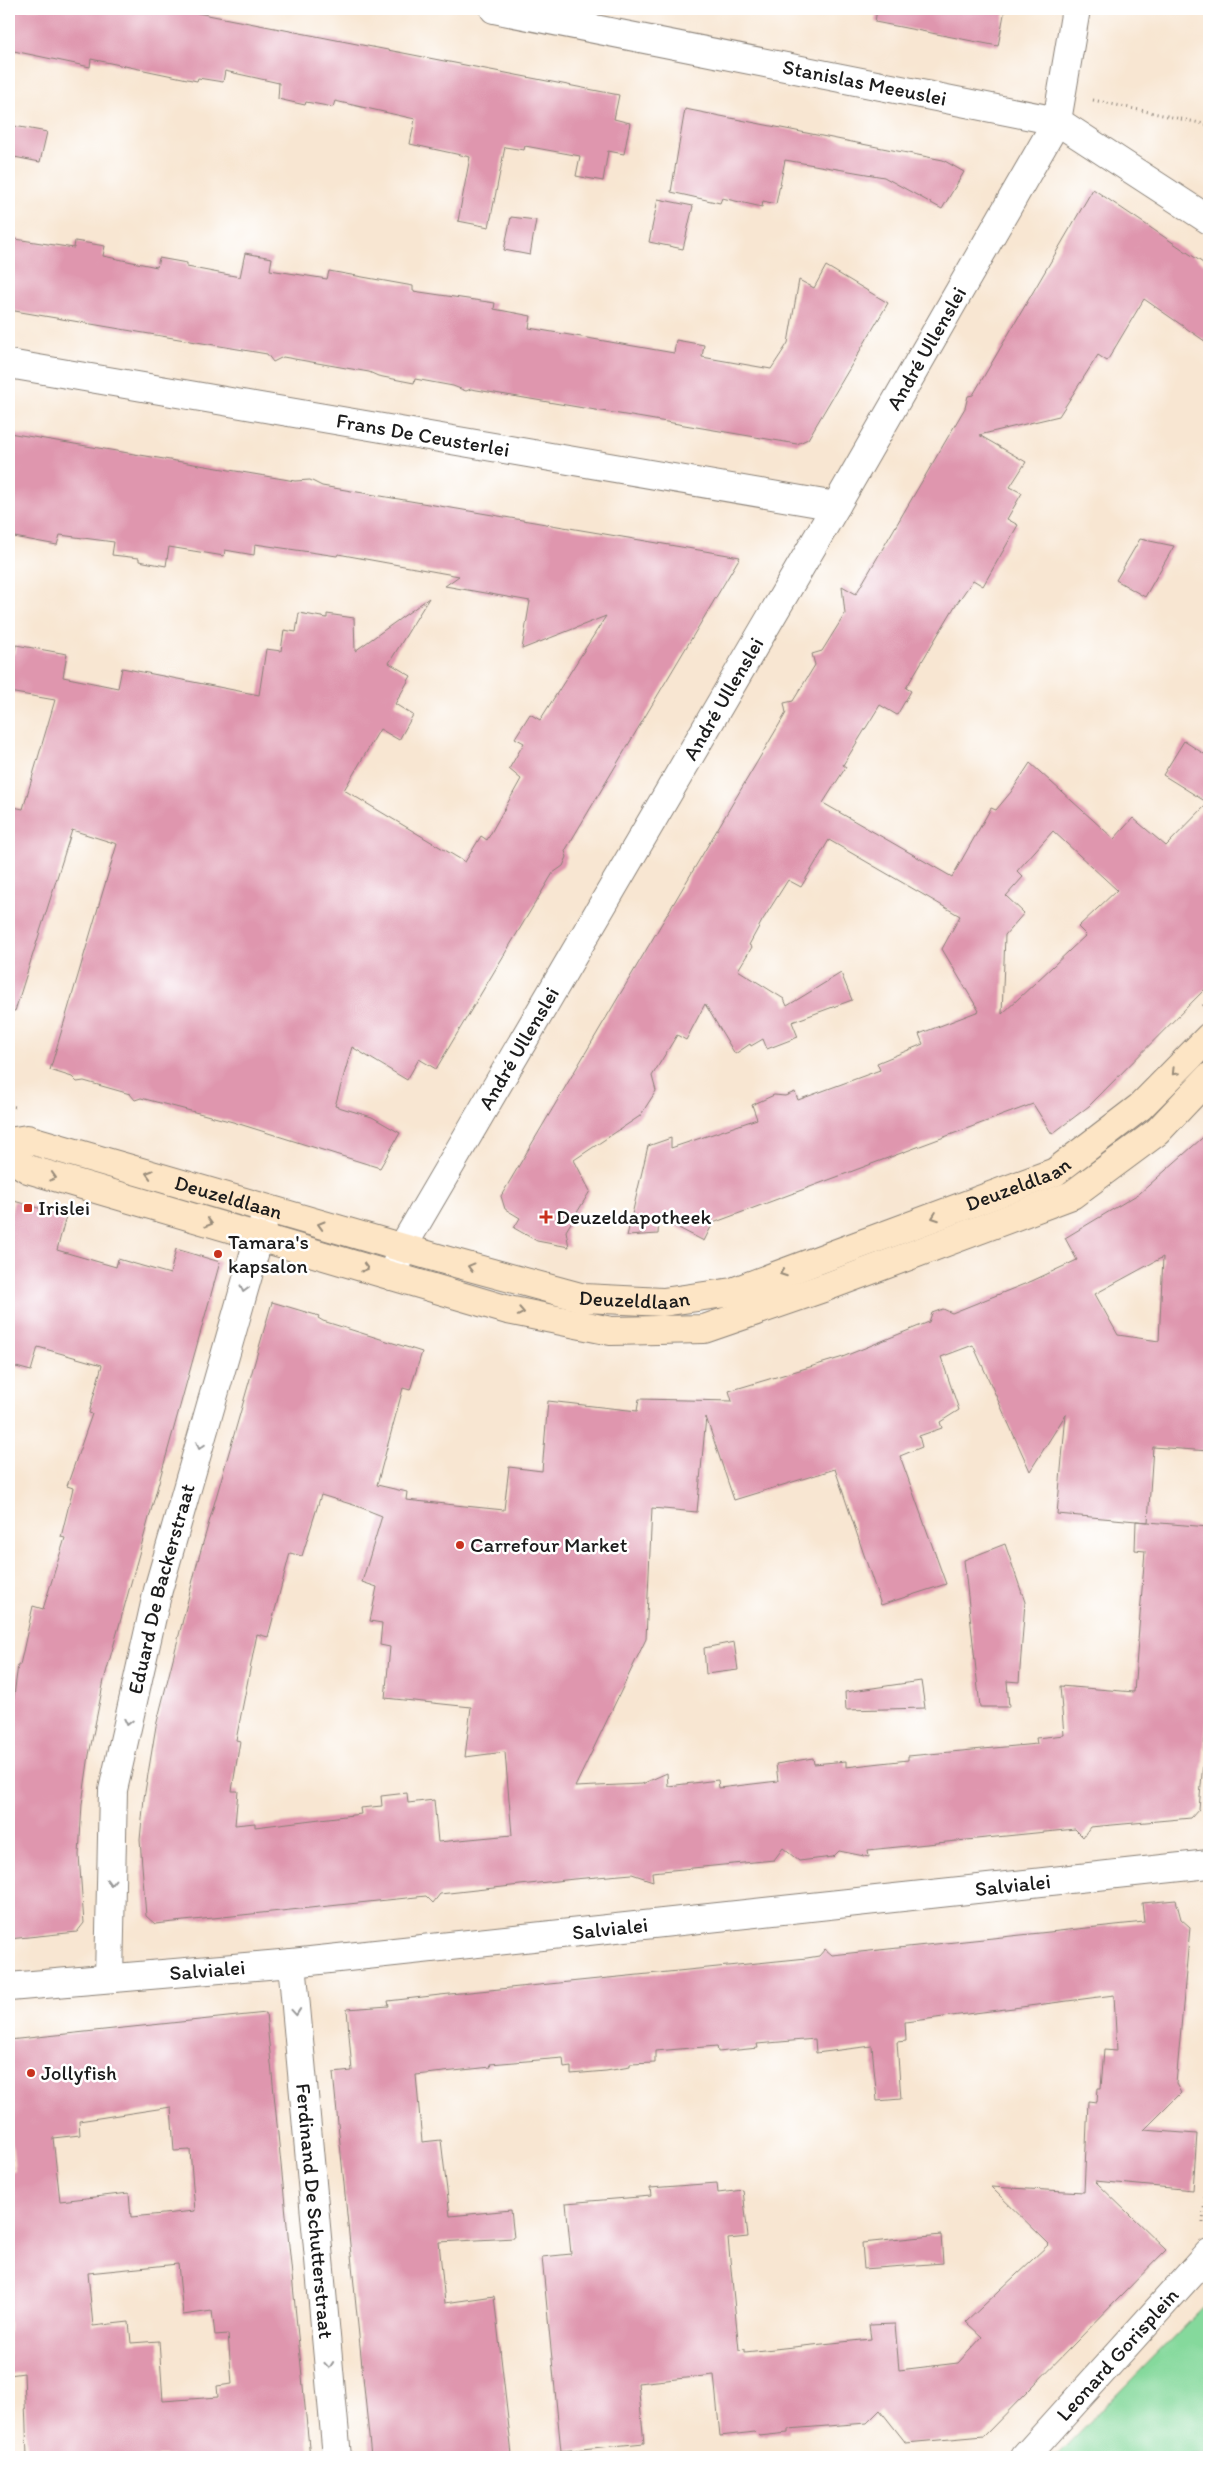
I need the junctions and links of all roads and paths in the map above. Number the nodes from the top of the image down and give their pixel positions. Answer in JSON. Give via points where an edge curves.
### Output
{"nodes":[{"id":1,"x":494,"y":9,"type":"edge"},
{"id":2,"x":1076,"y":9,"type":"edge"},
{"id":3,"x":1062,"y":93,"type":"junction"},
{"id":4,"x":1057,"y":121,"type":"junction"},
{"id":5,"x":1209,"y":125,"type":"edge"},
{"id":6,"x":1209,"y":220,"type":"edge"},
{"id":7,"x":9,"y":364,"type":"edge"},
{"id":8,"x":836,"y":506,"type":"junction"},
{"id":9,"x":1209,"y":999,"type":"edge"},
{"id":10,"x":1202,"y":1006,"type":"dead end"},
{"id":11,"x":1209,"y":1037,"type":"edge"},
{"id":12,"x":1209,"y":1077,"type":"edge"},
{"id":13,"x":9,"y":1142,"type":"edge"},
{"id":14,"x":9,"y":1157,"type":"edge"},
{"id":15,"x":267,"y":1209,"type":"junction"},
{"id":16,"x":259,"y":1239,"type":"junction"},
{"id":17,"x":402,"y":1248,"type":"junction"},
{"id":18,"x":392,"y":1276,"type":"junction"},
{"id":19,"x":1209,"y":1864,"type":"edge"},
{"id":20,"x":292,"y":1963,"type":"junction"},
{"id":21,"x":109,"y":1978,"type":"junction"},
{"id":22,"x":9,"y":1987,"type":"edge"},
{"id":23,"x":1209,"y":2144,"type":"edge"},
{"id":24,"x":1205,"y":2258,"type":"edge"},
{"id":25,"x":337,"y":2457,"type":"edge"},
{"id":26,"x":1025,"y":2457,"type":"edge"}],
"edges":[{"from":1,"to":4,"type":"street","name":"Stanislas Meeuslei"},
{"from":2,"to":3,"type":"street","name":"André Ullenslei"},
{"from":3,"to":4,"type":"street","name":"André Ullenslei"},
{"from":3,"to":5,"type":"path"},
{"from":4,"to":6,"type":"street","name":"Stanislas Meeuslei"},
{"from":4,"to":8,"type":"street","name":"André Ullenslei"},
{"from":7,"to":8,"type":"street","name":"Frans De Ceusterlei"},
{"from":8,"to":17,"type":"street","name":"André Ullenslei"},
{"from":9,"to":10,"type":"path"},
{"from":11,"to":17,"type":"street","name":"Deuzeldlaan","one_way":true,"via":[[1140,1107],[1055,1172],[732,1292],[663,1302],[584,1298]]},
{"from":18,"to":12,"type":"street","name":"Deuzeldlaan","one_way":true,"via":[[508,1310],[611,1331],[704,1329],[1072,1195],[1157,1132]]},
{"from":15,"to":13,"type":"street","name":"Deuzeldlaan","one_way":true,"via":[[27,1139]]},
{"from":14,"to":16,"type":"street","name":"Deuzeldlaan","one_way":true,"via":[[28,1169]]},
{"from":15,"to":16,"type":"street","name":"Eduard De Backerstraat"},
{"from":17,"to":15,"type":"street","name":"Deuzeldlaan","one_way":true},
{"from":16,"to":18,"type":"street","name":"Deuzeldlaan","one_way":true},
{"from":16,"to":21,"type":"street","name":"Eduard De Backerstraat","one_way":true,"via":[[158,1590],[112,1790]]},
{"from":17,"to":18,"type":"street","name":"André Ullenslei"},
{"from":19,"to":20,"type":"street","name":"Salvialei"},
{"from":20,"to":21,"type":"street","name":"Salvialei"},
{"from":20,"to":25,"type":"street","name":"Ferdinand De Schutterstraat","one_way":true},
{"from":21,"to":22,"type":"street","name":"Salvialei"},
{"from":23,"to":24,"type":"path"},
{"from":24,"to":26,"type":"street","name":"Leonard Gorisplein"}]}
